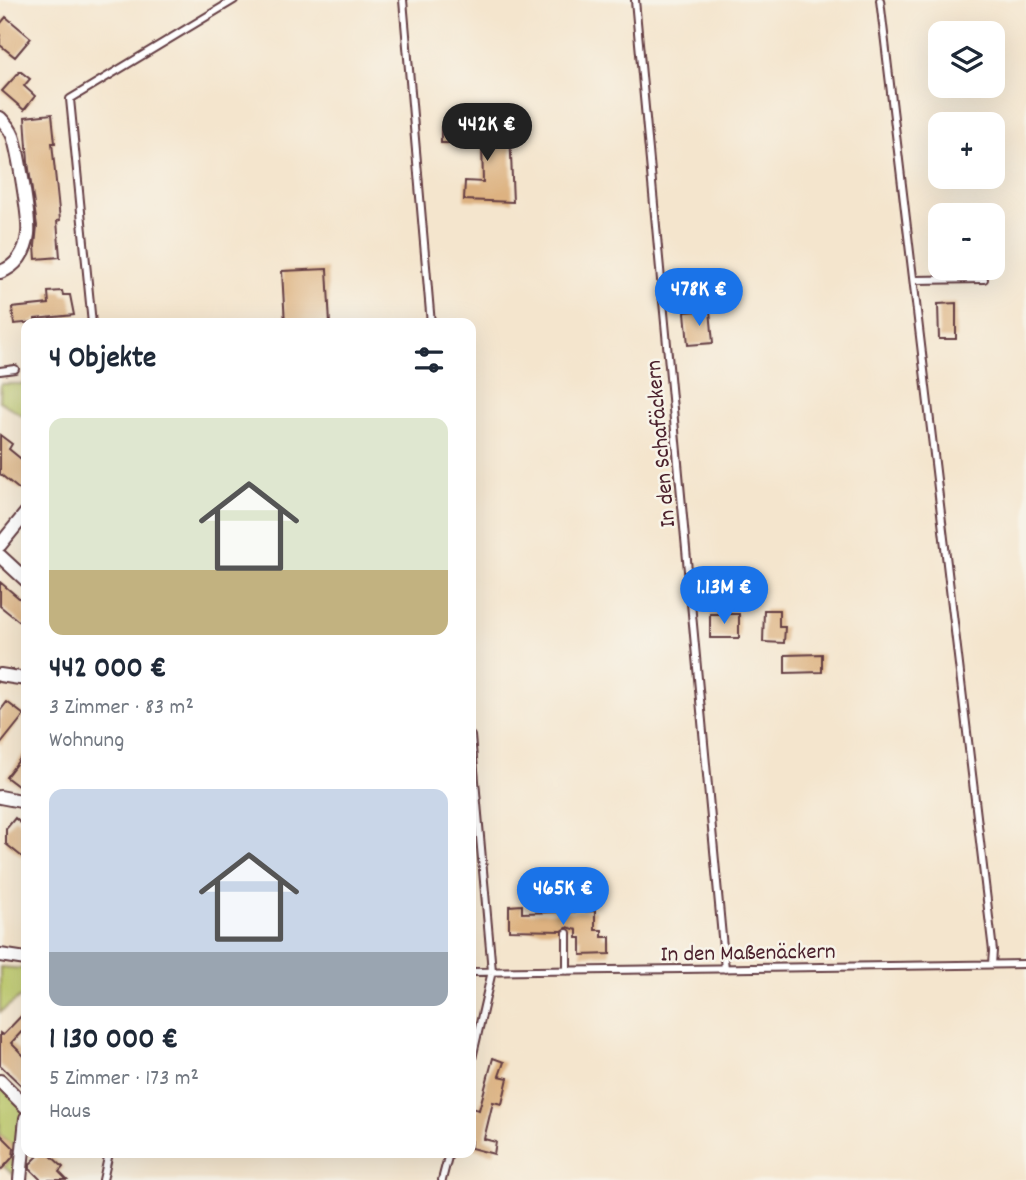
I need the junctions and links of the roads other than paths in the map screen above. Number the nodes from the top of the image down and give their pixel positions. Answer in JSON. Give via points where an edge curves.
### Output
{"nodes":[{"id":1,"x":234,"y":0,"type":"edge"},
{"id":2,"x":402,"y":0,"type":"edge"},
{"id":3,"x":635,"y":0,"type":"edge"},
{"id":4,"x":880,"y":0,"type":"edge"},
{"id":5,"x":0,"y":118,"type":"edge"},
{"id":6,"x":0,"y":272,"type":"edge"},
{"id":7,"x":914,"y":280,"type":"junction"},
{"id":8,"x":928,"y":280,"type":"edge"},
{"id":9,"x":91,"y":318,"type":"edge"},
{"id":10,"x":430,"y":318,"type":"edge"},
{"id":11,"x":15,"y":369,"type":"dead end"},
{"id":12,"x":0,"y":371,"type":"edge"},
{"id":13,"x":21,"y":519,"type":"edge"},
{"id":14,"x":0,"y":545,"type":"edge"},
{"id":15,"x":0,"y":556,"type":"edge"},
{"id":16,"x":21,"y":575,"type":"edge"},
{"id":17,"x":0,"y":674,"type":"edge"},
{"id":18,"x":21,"y":678,"type":"edge"},
{"id":19,"x":476,"y":792,"type":"edge"},
{"id":20,"x":0,"y":797,"type":"edge"},
{"id":21,"x":21,"y":801,"type":"edge"},
{"id":22,"x":567,"y":933,"type":"dead end"},
{"id":23,"x":0,"y":955,"type":"edge"},
{"id":24,"x":21,"y":957,"type":"edge"},
{"id":25,"x":992,"y":964,"type":"junction"},
{"id":26,"x":1026,"y":964,"type":"edge"},
{"id":27,"x":725,"y":969,"type":"junction"},
{"id":28,"x":492,"y":971,"type":"junction"},
{"id":29,"x":567,"y":971,"type":"junction"},
{"id":30,"x":476,"y":972,"type":"edge"},
{"id":31,"x":476,"y":1041,"type":"edge"},
{"id":32,"x":0,"y":1081,"type":"edge"},
{"id":33,"x":21,"y":1102,"type":"edge"},
{"id":34,"x":22,"y":1158,"type":"edge"},
{"id":35,"x":108,"y":1158,"type":"edge"},
{"id":36,"x":448,"y":1158,"type":"edge"},
{"id":37,"x":20,"y":1180,"type":"edge"},
{"id":38,"x":103,"y":1180,"type":"edge"},
{"id":39,"x":442,"y":1180,"type":"edge"}],
"edges":[{"from":1,"to":9,"type":"lane","via":[[70,99]]},
{"from":2,"to":10,"type":"lane"},
{"from":3,"to":27,"type":"lane","name":"In den Schafäckern"},
{"from":4,"to":7,"type":"lane"},
{"from":5,"to":6,"type":"street","via":[[12,132],[18,150],[28,234],[16,263]]},
{"from":7,"to":8,"type":"lane"},
{"from":7,"to":25,"type":"lane"},
{"from":11,"to":12,"type":"lane"},
{"from":13,"to":14,"type":"street"},
{"from":15,"to":16,"type":"street"},
{"from":17,"to":18,"type":"street"},
{"from":19,"to":28,"type":"lane"},
{"from":20,"to":21,"type":"street"},
{"from":22,"to":29,"type":"lane"},
{"from":23,"to":24,"type":"street"},
{"from":25,"to":26,"type":"lane","name":"In den Maßenäckern"},
{"from":25,"to":27,"type":"lane","name":"In den Maßenäckern"},
{"from":27,"to":29,"type":"lane","name":"In den Maßenäckern"},
{"from":28,"to":29,"type":"lane","name":"In den Maßenäckern"},
{"from":28,"to":30,"type":"lane","name":"In den Maßenäckern"},
{"from":28,"to":31,"type":"lane"},
{"from":32,"to":33,"type":"street"},
{"from":34,"to":37,"type":"street"},
{"from":35,"to":38,"type":"lane"},
{"from":36,"to":39,"type":"lane"}]}
